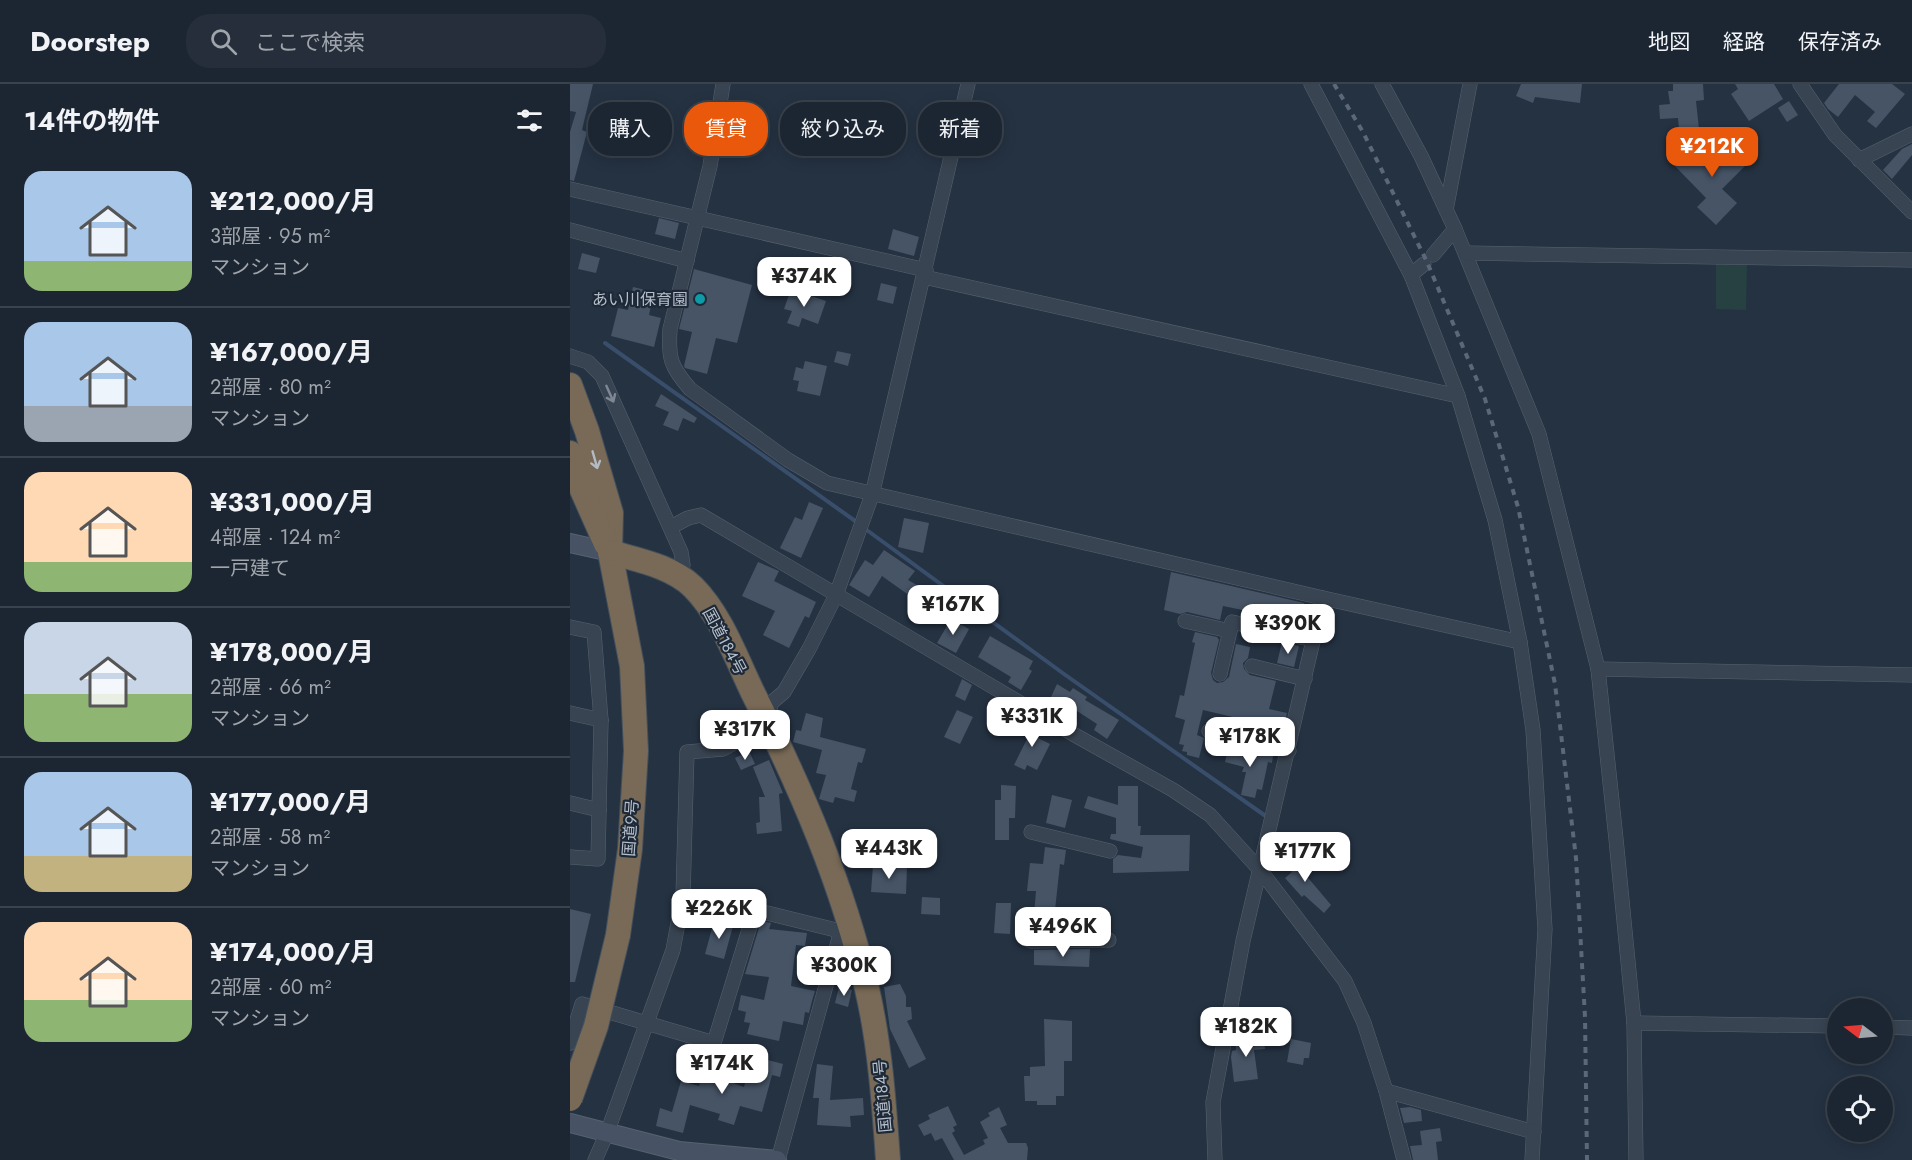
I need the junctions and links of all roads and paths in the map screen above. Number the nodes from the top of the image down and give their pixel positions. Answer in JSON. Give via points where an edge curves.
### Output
{"nodes":[{"id":1,"x":723,"y":84,"type":"edge"},
{"id":2,"x":968,"y":84,"type":"edge"},
{"id":3,"x":1311,"y":84,"type":"edge"},
{"id":4,"x":1382,"y":84,"type":"edge"},
{"id":5,"x":1470,"y":84,"type":"edge"},
{"id":6,"x":1800,"y":84,"type":"edge"},
{"id":7,"x":1912,"y":134,"type":"edge"},
{"id":8,"x":1858,"y":160,"type":"junction"},
{"id":9,"x":570,"y":189,"type":"edge"},
{"id":10,"x":1446,"y":210,"type":"junction"},
{"id":11,"x":1912,"y":212,"type":"edge"},
{"id":12,"x":697,"y":218,"type":"junction"},
{"id":13,"x":570,"y":230,"type":"edge"},
{"id":14,"x":1455,"y":230,"type":"junction"},
{"id":15,"x":1466,"y":253,"type":"junction"},
{"id":16,"x":1912,"y":260,"type":"edge"},
{"id":17,"x":687,"y":261,"type":"junction"},
{"id":18,"x":925,"y":274,"type":"junction"},
{"id":19,"x":1411,"y":275,"type":"junction"},
{"id":20,"x":570,"y":356,"type":"edge"},
{"id":21,"x":570,"y":385,"type":"edge"},
{"id":22,"x":1458,"y":396,"type":"junction"},
{"id":23,"x":570,"y":453,"type":"edge"},
{"id":24,"x":872,"y":495,"type":"junction"},
{"id":25,"x":671,"y":527,"type":"junction"},
{"id":26,"x":570,"y":543,"type":"edge"},
{"id":27,"x":610,"y":552,"type":"junction"},
{"id":28,"x":680,"y":576,"type":"junction"},
{"id":29,"x":836,"y":595,"type":"junction"},
{"id":30,"x":1323,"y":598,"type":"junction"},
{"id":31,"x":1185,"y":621,"type":"dead end"},
{"id":32,"x":570,"y":627,"type":"edge"},
{"id":33,"x":1230,"y":631,"type":"junction"},
{"id":34,"x":1314,"y":640,"type":"junction"},
{"id":35,"x":1520,"y":642,"type":"junction"},
{"id":36,"x":1252,"y":666,"type":"dead end"},
{"id":37,"x":1598,"y":669,"type":"junction"},
{"id":38,"x":1220,"y":674,"type":"dead end"},
{"id":39,"x":1912,"y":675,"type":"edge"},
{"id":40,"x":1305,"y":679,"type":"junction"},
{"id":41,"x":570,"y":713,"type":"edge"},
{"id":42,"x":601,"y":720,"type":"junction"},
{"id":43,"x":769,"y":724,"type":"junction"},
{"id":44,"x":1209,"y":731,"type":"dead end"},
{"id":45,"x":1288,"y":751,"type":"junction"},
{"id":46,"x":570,"y":803,"type":"edge"},
{"id":47,"x":599,"y":810,"type":"junction"},
{"id":48,"x":1031,"y":832,"type":"dead end"},
{"id":49,"x":1110,"y":851,"type":"dead end"},
{"id":50,"x":570,"y":857,"type":"edge"},
{"id":51,"x":1260,"y":870,"type":"junction"},
{"id":52,"x":682,"y":896,"type":"junction"},
{"id":53,"x":755,"y":910,"type":"junction"},
{"id":54,"x":847,"y":933,"type":"junction"},
{"id":55,"x":1109,"y":940,"type":"dead end"},
{"id":56,"x":1030,"y":941,"type":"dead end"},
{"id":57,"x":646,"y":1022,"type":"junction"},
{"id":58,"x":1634,"y":1023,"type":"junction"},
{"id":59,"x":1827,"y":1026,"type":"edge"},
{"id":60,"x":1893,"y":1027,"type":"edge"},
{"id":61,"x":1912,"y":1028,"type":"edge"},
{"id":62,"x":570,"y":1043,"type":"edge"},
{"id":63,"x":1386,"y":1091,"type":"junction"},
{"id":64,"x":570,"y":1099,"type":"edge"},
{"id":65,"x":570,"y":1123,"type":"edge"},
{"id":66,"x":1534,"y":1132,"type":"junction"},
{"id":67,"x":607,"y":1133,"type":"junction"},
{"id":68,"x":677,"y":1155,"type":"edge"},
{"id":69,"x":595,"y":1160,"type":"edge"},
{"id":70,"x":777,"y":1160,"type":"edge"},
{"id":71,"x":888,"y":1160,"type":"edge"},
{"id":72,"x":1215,"y":1160,"type":"edge"},
{"id":73,"x":1404,"y":1160,"type":"edge"},
{"id":74,"x":1532,"y":1160,"type":"edge"},
{"id":75,"x":1636,"y":1160,"type":"edge"}],
"edges":[{"from":1,"to":12,"type":"street"},
{"from":2,"to":18,"type":"street"},
{"from":3,"to":19,"type":"street"},
{"from":4,"to":10,"type":"street"},
{"from":5,"to":10,"type":"street"},
{"from":6,"to":8,"type":"street","via":[[1834,135]]},
{"from":7,"to":8,"type":"street"},
{"from":8,"to":11,"type":"street"},
{"from":9,"to":12,"type":"street"},
{"from":10,"to":14,"type":"street"},
{"from":12,"to":17,"type":"street"},
{"from":12,"to":18,"type":"street"},
{"from":13,"to":17,"type":"street"},
{"from":14,"to":15,"type":"street"},
{"from":14,"to":19,"type":"street"},
{"from":15,"to":16,"type":"street"},
{"from":15,"to":37,"type":"street","via":[[1539,434]]},
{"from":17,"to":24,"type":"street","via":[[669,341],[668,353],[677,374],[690,389],[788,460],[827,483]]},
{"from":18,"to":22,"type":"street"},
{"from":18,"to":24,"type":"street"},
{"from":19,"to":22,"type":"street"},
{"from":20,"to":25,"type":"street","one_way":true,"via":[[588,362],[602,376]]},
{"from":21,"to":27,"type":"highway","name":"国道9号","one_way":true,"via":[[611,513]]},
{"from":22,"to":35,"type":"street","via":[[1495,520]]},
{"from":23,"to":27,"type":"highway","name":"国道9号"},
{"from":24,"to":29,"type":"street"},
{"from":24,"to":30,"type":"street"},
{"from":25,"to":28,"type":"street","via":[[681,552]]},
{"from":25,"to":29,"type":"street","via":[[701,515]]},
{"from":26,"to":27,"type":"street"},
{"from":27,"to":28,"type":"highway","name":"国道184号"},
{"from":27,"to":64,"type":"highway","name":"国道9号","bridge":true,"via":[[632,666],[636,751],[630,849],[618,935],[596,1026]]},
{"from":28,"to":43,"type":"highway","name":"国道184号","via":[[702,597],[717,621]]},
{"from":29,"to":43,"type":"street","via":[[784,692],[771,703]]},
{"from":29,"to":51,"type":"street","via":[[1173,790],[1210,815]]},
{"from":30,"to":34,"type":"street"},
{"from":30,"to":35,"type":"street"},
{"from":31,"to":33,"type":"street"},
{"from":32,"to":42,"type":"street","via":[[594,632]]},
{"from":33,"to":34,"type":"street","via":[[1232,622]]},
{"from":33,"to":38,"type":"street"},
{"from":34,"to":40,"type":"street"},
{"from":35,"to":66,"type":"street","via":[[1533,730],[1545,929]]},
{"from":36,"to":40,"type":"street"},
{"from":37,"to":39,"type":"street"},
{"from":37,"to":58,"type":"street"},
{"from":40,"to":45,"type":"street"},
{"from":41,"to":42,"type":"street"},
{"from":42,"to":47,"type":"street"},
{"from":43,"to":52,"type":"street","via":[[723,749],[687,752]]},
{"from":43,"to":54,"type":"highway","name":"国道184号","via":[[824,845]]},
{"from":44,"to":45,"type":"street"},
{"from":45,"to":51,"type":"street"},
{"from":46,"to":47,"type":"street"},
{"from":47,"to":50,"type":"street","via":[[598,859]]},
{"from":48,"to":49,"type":"street"},
{"from":51,"to":63,"type":"street","via":[[1345,981],[1364,1023]]},
{"from":51,"to":72,"type":"street","via":[[1213,1101]]},
{"from":52,"to":53,"type":"street"},
{"from":52,"to":57,"type":"street","via":[[673,950]]},
{"from":53,"to":54,"type":"street"},
{"from":53,"to":57,"type":"street","via":[[714,1043]]},
{"from":54,"to":70,"type":"street"},
{"from":54,"to":71,"type":"highway","name":"国道184号","via":[[867,990],[882,1075]]},
{"from":55,"to":56,"type":"street"},
{"from":57,"to":62,"type":"street","via":[[582,1004]]},
{"from":57,"to":67,"type":"street"},
{"from":58,"to":59,"type":"street"},
{"from":58,"to":75,"type":"street"},
{"from":60,"to":61,"type":"street"},
{"from":63,"to":66,"type":"street"},
{"from":63,"to":73,"type":"street"},
{"from":65,"to":67,"type":"street"},
{"from":66,"to":74,"type":"street"},
{"from":67,"to":68,"type":"street"},
{"from":67,"to":69,"type":"street"},
{"from":68,"to":70,"type":"street"}]}
